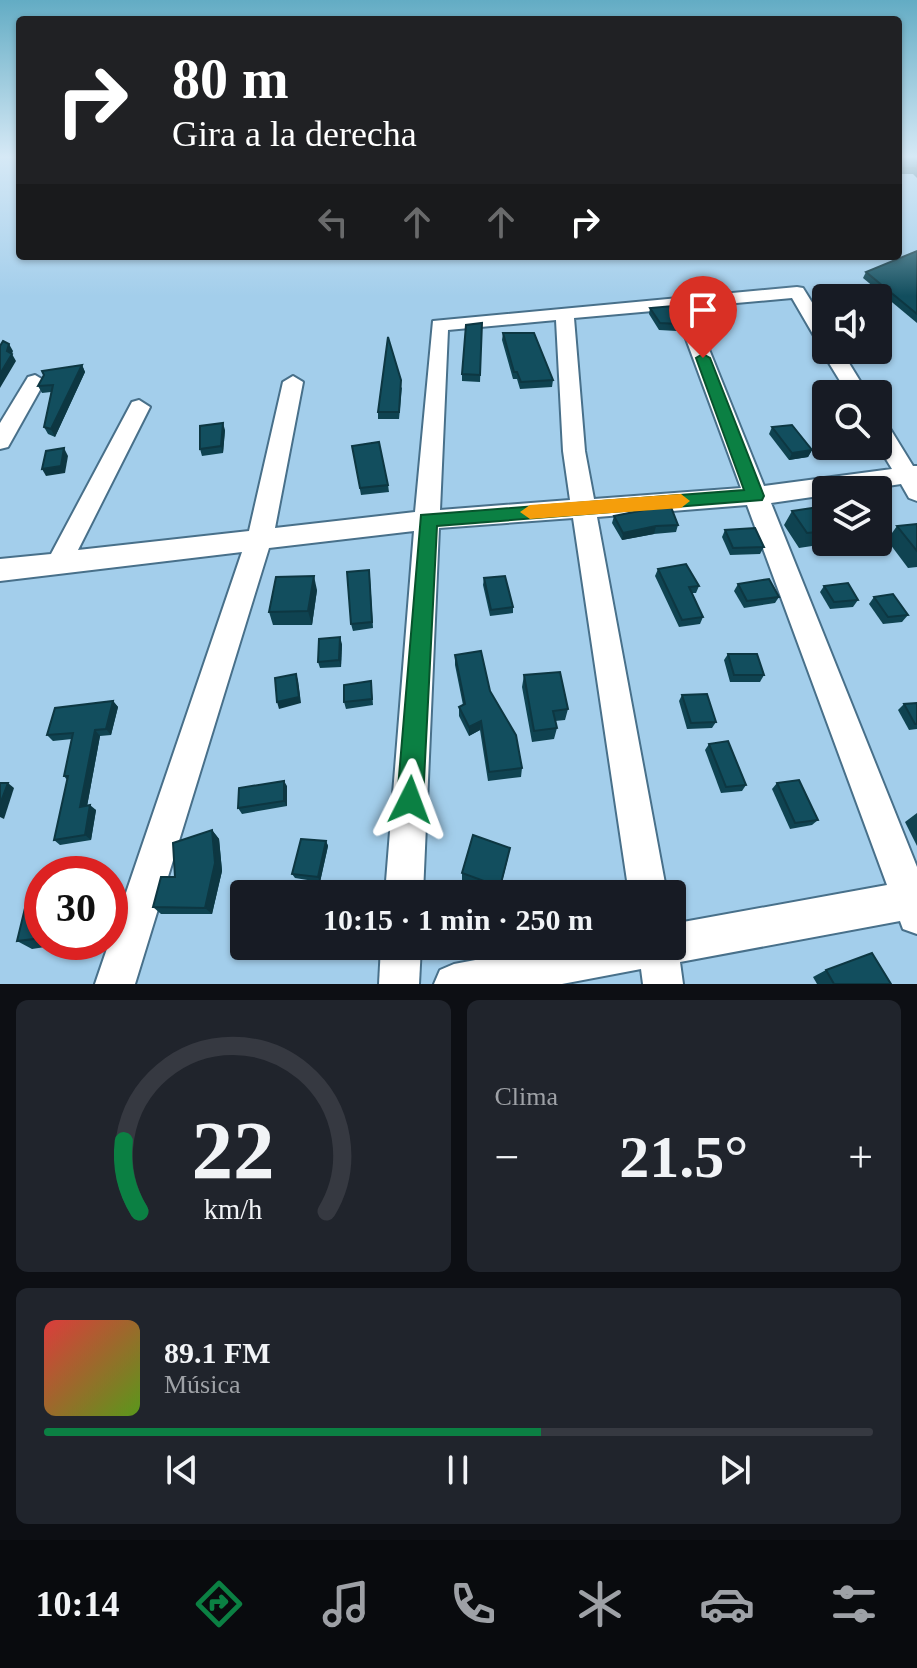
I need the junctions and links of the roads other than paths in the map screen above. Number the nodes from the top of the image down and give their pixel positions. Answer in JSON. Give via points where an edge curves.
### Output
{"nodes":[{"id":1,"x":682,"y":303,"type":"junction"},
{"id":2,"x":565,"y":314,"type":"junction"},
{"id":3,"x":812,"y":317,"type":"edge"},
{"id":4,"x":35,"y":381,"type":"dead end"},
{"id":5,"x":293,"y":382,"type":"dead end"},
{"id":6,"x":139,"y":407,"type":"dead end"},
{"id":7,"x":0,"y":442,"type":"edge"},
{"id":8,"x":892,"y":448,"type":"edge"},
{"id":9,"x":914,"y":480,"type":"edge"},
{"id":10,"x":755,"y":496,"type":"junction"},
{"id":11,"x":584,"y":508,"type":"junction"},
{"id":12,"x":427,"y":520,"type":"junction"},
{"id":13,"x":258,"y":540,"type":"junction"},
{"id":14,"x":59,"y":563,"type":"junction"},
{"id":15,"x":0,"y":570,"type":"edge"},
{"id":16,"x":405,"y":880,"type":"edge"},
{"id":17,"x":646,"y":880,"type":"edge"},
{"id":18,"x":914,"y":907,"type":"edge"},
{"id":19,"x":686,"y":942,"type":"edge"},
{"id":20,"x":400,"y":960,"type":"edge"},
{"id":21,"x":583,"y":960,"type":"edge"},
{"id":22,"x":660,"y":960,"type":"edge"},
{"id":23,"x":115,"y":984,"type":"edge"},
{"id":24,"x":399,"y":984,"type":"edge"},
{"id":25,"x":454,"y":984,"type":"edge"},
{"id":26,"x":663,"y":984,"type":"edge"}],
"edges":[{"from":1,"to":2,"type":"street"},
{"from":1,"to":3,"type":"street","via":[[797,292]]},
{"from":1,"to":10,"type":"street"},
{"from":2,"to":11,"type":"street","via":[[574,451]]},
{"from":2,"to":12,"type":"street","via":[[439,325]]},
{"from":4,"to":7,"type":"street"},
{"from":5,"to":13,"type":"street"},
{"from":6,"to":14,"type":"street"},
{"from":8,"to":9,"type":"street"},
{"from":9,"to":10,"type":"street"},
{"from":10,"to":11,"type":"street"},
{"from":10,"to":18,"type":"street"},
{"from":11,"to":12,"type":"street"},
{"from":11,"to":17,"type":"street"},
{"from":12,"to":13,"type":"street"},
{"from":12,"to":16,"type":"street"},
{"from":13,"to":14,"type":"street"},
{"from":13,"to":23,"type":"street"},
{"from":14,"to":15,"type":"street"},
{"from":18,"to":19,"type":"street"},
{"from":20,"to":24,"type":"street"},
{"from":21,"to":25,"type":"street"},
{"from":22,"to":26,"type":"street"}]}
